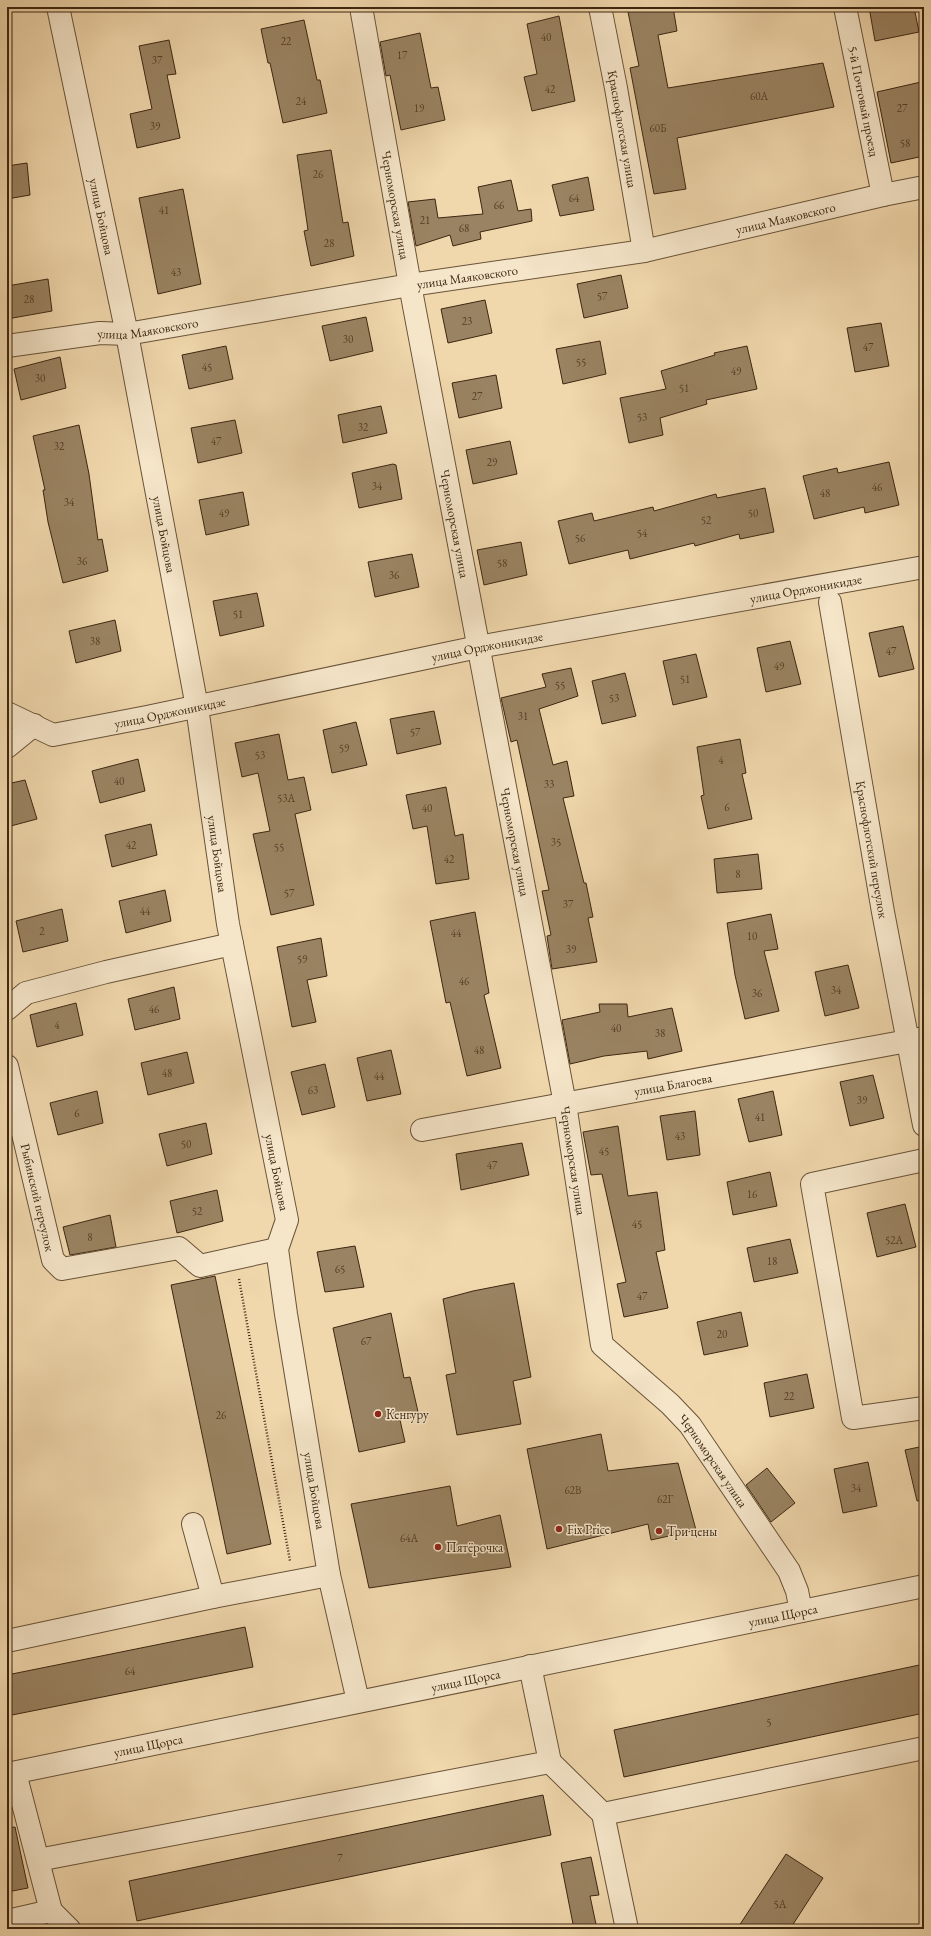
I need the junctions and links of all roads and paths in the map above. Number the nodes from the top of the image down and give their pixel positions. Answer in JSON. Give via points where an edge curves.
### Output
{"nodes":[{"id":1,"x":58,"y":7,"type":"edge"},
{"id":2,"x":361,"y":7,"type":"edge"},
{"id":3,"x":600,"y":7,"type":"edge"},
{"id":4,"x":845,"y":7,"type":"edge"},
{"id":5,"x":924,"y":187,"type":"edge"},
{"id":6,"x":883,"y":195,"type":"junction"},
{"id":7,"x":644,"y":251,"type":"junction"},
{"id":8,"x":410,"y":285,"type":"junction"},
{"id":9,"x":127,"y":334,"type":"junction"},
{"id":10,"x":7,"y":346,"type":"edge"},
{"id":11,"x":924,"y":568,"type":"edge"},
{"id":12,"x":830,"y":602,"type":"dead end"},
{"id":13,"x":478,"y":647,"type":"junction"},
{"id":14,"x":197,"y":707,"type":"junction"},
{"id":15,"x":7,"y":713,"type":"edge"},
{"id":16,"x":34,"y":725,"type":"junction"},
{"id":17,"x":7,"y":746,"type":"edge"},
{"id":18,"x":232,"y":944,"type":"junction"},
{"id":19,"x":7,"y":1009,"type":"edge"},
{"id":20,"x":916,"y":1039,"type":"edge"},
{"id":21,"x":7,"y":1066,"type":"edge"},
{"id":22,"x":565,"y":1104,"type":"junction"},
{"id":23,"x":924,"y":1126,"type":"edge"},
{"id":24,"x":422,"y":1130,"type":"dead end"},
{"id":25,"x":924,"y":1160,"type":"edge"},
{"id":26,"x":277,"y":1249,"type":"junction"},
{"id":27,"x":235,"y":1258,"type":"junction"},
{"id":28,"x":924,"y":1408,"type":"edge"},
{"id":29,"x":193,"y":1524,"type":"dead end"},
{"id":30,"x":329,"y":1574,"type":"junction"},
{"id":31,"x":294,"y":1581,"type":"junction"},
{"id":32,"x":924,"y":1586,"type":"edge"},
{"id":33,"x":213,"y":1597,"type":"junction"},
{"id":34,"x":801,"y":1611,"type":"junction"},
{"id":35,"x":7,"y":1641,"type":"edge"},
{"id":36,"x":530,"y":1666,"type":"junction"},
{"id":37,"x":358,"y":1701,"type":"junction"},
{"id":38,"x":924,"y":1748,"type":"edge"},
{"id":39,"x":550,"y":1762,"type":"junction"},
{"id":40,"x":11,"y":1773,"type":"edge"},
{"id":41,"x":604,"y":1814,"type":"junction"},
{"id":42,"x":38,"y":1860,"type":"junction"},
{"id":43,"x":51,"y":1912,"type":"junction"},
{"id":44,"x":7,"y":1921,"type":"edge"},
{"id":45,"x":70,"y":1929,"type":"edge"},
{"id":46,"x":627,"y":1929,"type":"edge"}],
"edges":[{"from":1,"to":9,"type":"street","name":"улица Бойцова"},
{"from":2,"to":8,"type":"street","name":"Черноморская улица"},
{"from":3,"to":7,"type":"street","name":"Краснофлотская улица"},
{"from":4,"to":6,"type":"street","name":"5-й Почтовый проезд"},
{"from":5,"to":6,"type":"street","name":"улица Маяковского"},
{"from":6,"to":7,"type":"street","name":"улица Маяковского"},
{"from":7,"to":8,"type":"street","name":"улица Маяковского"},
{"from":8,"to":9,"type":"street","name":"улица Маяковского"},
{"from":8,"to":13,"type":"street","name":"Черноморская улица"},
{"from":9,"to":10,"type":"street","name":"улица Маяковского","via":[[100,333]]},
{"from":9,"to":14,"type":"street","name":"улица Бойцова"},
{"from":11,"to":13,"type":"street","name":"улица Орджоникидзе"},
{"from":12,"to":20,"type":"street","name":"Краснофлотский переулок","via":[[883,912]]},
{"from":13,"to":14,"type":"street","name":"улица Орджоникидзе"},
{"from":13,"to":22,"type":"street","name":"Черноморская улица"},
{"from":14,"to":16,"type":"street","name":"улица Орджоникидзе","via":[[53,735]]},
{"from":14,"to":18,"type":"street","name":"улица Бойцова"},
{"from":15,"to":16,"type":"street"},
{"from":16,"to":17,"type":"street"},
{"from":18,"to":19,"type":"street","via":[[26,993]]},
{"from":18,"to":26,"type":"street","name":"улица Бойцова","via":[[287,1220]]},
{"from":20,"to":22,"type":"street","name":"улица Благоева"},
{"from":20,"to":23,"type":"street","name":"Краснофлотский переулок","via":[[918,1096]]},
{"from":21,"to":27,"type":"street","name":"Рыбинский переулок","via":[[53,1260],[62,1269],[179,1248],[200,1266]]},
{"from":22,"to":24,"type":"street","name":"улица Благоева"},
{"from":22,"to":34,"type":"street","name":"Черноморская улица","via":[[602,1345],[670,1404],[694,1430],[789,1571]]},
{"from":25,"to":28,"type":"street","via":[[812,1184],[853,1418]]},
{"from":26,"to":27,"type":"street","name":"Рыбинский переулок"},
{"from":26,"to":30,"type":"street","name":"улица Бойцова"},
{"from":27,"to":31,"type":"path"},
{"from":29,"to":33,"type":"street"},
{"from":30,"to":31,"type":"street"},
{"from":30,"to":37,"type":"street","name":"улица Бойцова"},
{"from":31,"to":33,"type":"street"},
{"from":32,"to":34,"type":"street","name":"улица Щорса"},
{"from":33,"to":35,"type":"street"},
{"from":34,"to":36,"type":"street","name":"улица Щорса"},
{"from":36,"to":37,"type":"street","name":"улица Щорса"},
{"from":36,"to":39,"type":"street"},
{"from":37,"to":40,"type":"street","name":"улица Щорса"},
{"from":38,"to":41,"type":"street"},
{"from":39,"to":41,"type":"street"},
{"from":39,"to":42,"type":"street"},
{"from":40,"to":42,"type":"street"},
{"from":41,"to":46,"type":"street"},
{"from":42,"to":43,"type":"street"},
{"from":43,"to":44,"type":"street"},
{"from":43,"to":45,"type":"street"}]}
